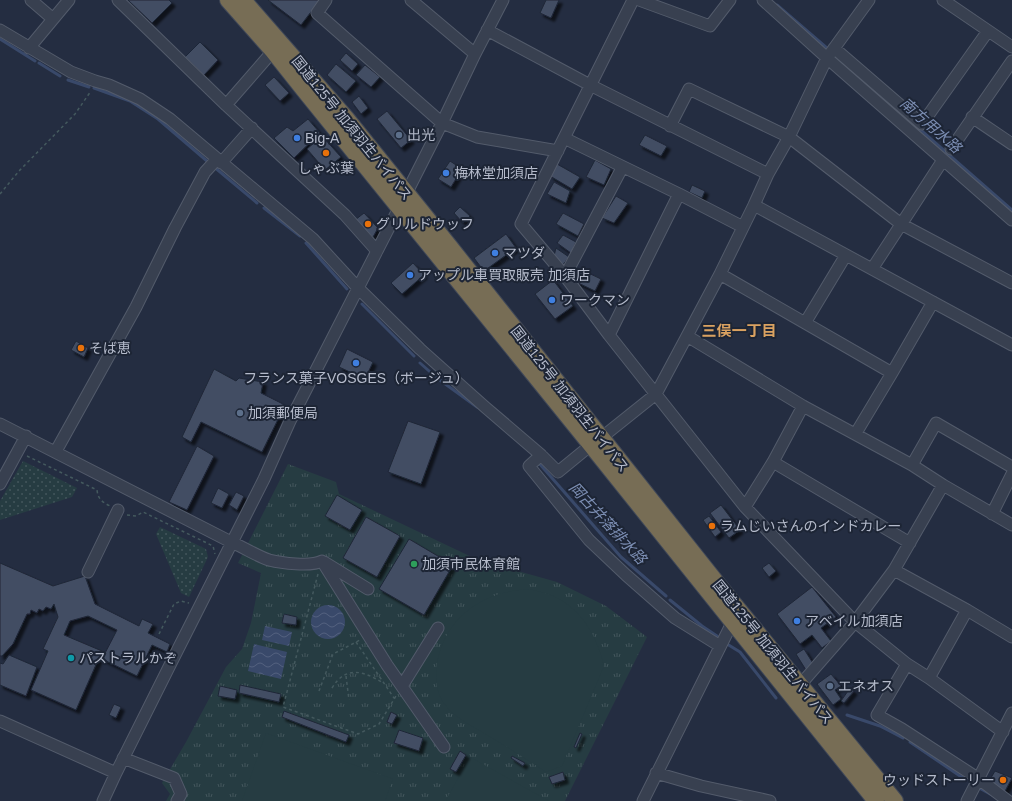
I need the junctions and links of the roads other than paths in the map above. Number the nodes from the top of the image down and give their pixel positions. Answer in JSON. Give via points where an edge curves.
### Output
{"nodes":[{"id":1,"x":31,"y":0,"type":"edge"},
{"id":2,"x":69,"y":0,"type":"edge"},
{"id":3,"x":118,"y":0,"type":"edge"},
{"id":4,"x":228,"y":0,"type":"edge"},
{"id":5,"x":243,"y":0,"type":"edge"},
{"id":6,"x":326,"y":0,"type":"edge"},
{"id":7,"x":411,"y":0,"type":"edge"},
{"id":8,"x":503,"y":0,"type":"edge"},
{"id":9,"x":633,"y":0,"type":"edge"},
{"id":10,"x":639,"y":0,"type":"edge"},
{"id":11,"x":730,"y":0,"type":"edge"},
{"id":12,"x":763,"y":0,"type":"edge"},
{"id":13,"x":869,"y":0,"type":"edge"},
{"id":14,"x":943,"y":0,"type":"edge"},
{"id":15,"x":53,"y":20,"type":"junction"},
{"id":16,"x":0,"y":30,"type":"edge"},
{"id":17,"x":487,"y":30,"type":"junction"},
{"id":18,"x":988,"y":31,"type":"junction"},
{"id":19,"x":1012,"y":47,"type":"edge"},
{"id":20,"x":29,"y":48,"type":"junction"},
{"id":21,"x":834,"y":48,"type":"junction"},
{"id":22,"x":273,"y":51,"type":"junction"},
{"id":23,"x":475,"y":54,"type":"junction"},
{"id":24,"x":827,"y":58,"type":"junction"},
{"id":25,"x":1012,"y":61,"type":"edge"},
{"id":26,"x":590,"y":85,"type":"junction"},
{"id":27,"x":226,"y":104,"type":"junction"},
{"id":28,"x":972,"y":117,"type":"junction"},
{"id":29,"x":442,"y":123,"type":"junction"},
{"id":30,"x":670,"y":126,"type":"junction"},
{"id":31,"x":252,"y":128,"type":"junction"},
{"id":32,"x":789,"y":137,"type":"junction"},
{"id":33,"x":564,"y":138,"type":"junction"},
{"id":34,"x":1012,"y":144,"type":"edge"},
{"id":35,"x":951,"y":149,"type":"dead end"},
{"id":36,"x":558,"y":151,"type":"junction"},
{"id":37,"x":943,"y":160,"type":"junction"},
{"id":38,"x":215,"y":163,"type":"junction"},
{"id":39,"x":622,"y":168,"type":"junction"},
{"id":40,"x":768,"y":174,"type":"junction"},
{"id":41,"x":679,"y":194,"type":"junction"},
{"id":42,"x":403,"y":201,"type":"junction"},
{"id":43,"x":754,"y":205,"type":"junction"},
{"id":44,"x":1012,"y":220,"type":"edge"},
{"id":45,"x":901,"y":224,"type":"junction"},
{"id":46,"x":743,"y":227,"type":"junction"},
{"id":47,"x":377,"y":251,"type":"junction"},
{"id":48,"x":846,"y":255,"type":"junction"},
{"id":49,"x":872,"y":269,"type":"junction"},
{"id":50,"x":720,"y":274,"type":"junction"},
{"id":51,"x":566,"y":276,"type":"junction"},
{"id":52,"x":1012,"y":283,"type":"edge"},
{"id":53,"x":355,"y":293,"type":"junction"},
{"id":54,"x":933,"y":302,"type":"junction"},
{"id":55,"x":805,"y":323,"type":"junction"},
{"id":56,"x":609,"y":335,"type":"junction"},
{"id":57,"x":687,"y":336,"type":"junction"},
{"id":58,"x":1011,"y":342,"type":"edge"},
{"id":59,"x":892,"y":373,"type":"junction"},
{"id":60,"x":656,"y":394,"type":"junction"},
{"id":61,"x":803,"y":406,"type":"junction"},
{"id":62,"x":0,"y":424,"type":"edge"},
{"id":63,"x":856,"y":433,"type":"junction"},
{"id":64,"x":26,"y":436,"type":"junction"},
{"id":65,"x":596,"y":442,"type":"junction"},
{"id":66,"x":56,"y":451,"type":"junction"},
{"id":67,"x":537,"y":459,"type":"junction"},
{"id":68,"x":773,"y":462,"type":"junction"},
{"id":69,"x":912,"y":465,"type":"junction"},
{"id":70,"x":1012,"y":468,"type":"edge"},
{"id":71,"x":1012,"y":474,"type":"edge"},
{"id":72,"x":0,"y":484,"type":"edge"},
{"id":73,"x":943,"y":485,"type":"junction"},
{"id":74,"x":745,"y":507,"type":"junction"},
{"id":75,"x":118,"y":510,"type":"road end"},
{"id":76,"x":992,"y":514,"type":"junction"},
{"id":77,"x":1012,"y":525,"type":"edge"},
{"id":78,"x":233,"y":543,"type":"junction"},
{"id":79,"x":910,"y":543,"type":"junction"},
{"id":80,"x":322,"y":561,"type":"junction"},
{"id":81,"x":894,"y":570,"type":"junction"},
{"id":82,"x":88,"y":572,"type":"dead end"},
{"id":83,"x":368,"y":589,"type":"dead end"},
{"id":84,"x":967,"y":610,"type":"junction"},
{"id":85,"x":733,"y":621,"type":"junction"},
{"id":86,"x":855,"y":622,"type":"junction"},
{"id":87,"x":438,"y":628,"type":"dead end"},
{"id":88,"x":1012,"y":637,"type":"edge"},
{"id":89,"x":722,"y":642,"type":"junction"},
{"id":90,"x":907,"y":664,"type":"junction"},
{"id":91,"x":929,"y":678,"type":"junction"},
{"id":92,"x":800,"y":685,"type":"junction"},
{"id":93,"x":402,"y":686,"type":"junction"},
{"id":94,"x":1012,"y":714,"type":"edge"},
{"id":95,"x":0,"y":721,"type":"edge"},
{"id":96,"x":1003,"y":732,"type":"junction"},
{"id":97,"x":444,"y":747,"type":"dead end"},
{"id":98,"x":124,"y":758,"type":"junction"},
{"id":99,"x":116,"y":773,"type":"junction"},
{"id":100,"x":656,"y":773,"type":"junction"},
{"id":101,"x":977,"y":784,"type":"junction"},
{"id":102,"x":104,"y":801,"type":"edge"},
{"id":103,"x":177,"y":801,"type":"edge"},
{"id":104,"x":643,"y":801,"type":"edge"},
{"id":105,"x":770,"y":801,"type":"edge"},
{"id":106,"x":876,"y":801,"type":"edge"},
{"id":107,"x":894,"y":801,"type":"edge"},
{"id":108,"x":967,"y":801,"type":"edge"},
{"id":109,"x":1008,"y":801,"type":"edge"}],
"edges":[{"from":1,"to":15,"type":"street"},
{"from":2,"to":15,"type":"street"},
{"from":3,"to":27,"type":"street"},
{"from":4,"to":22,"type":"highway","name":"国道125号 加須羽生バイパス"},
{"from":5,"to":42,"type":"highway","name":"国道125号 加須羽生バイパス","via":[[346,118]]},
{"from":6,"to":29,"type":"street","via":[[317,13]]},
{"from":7,"to":23,"type":"street"},
{"from":8,"to":17,"type":"street"},
{"from":9,"to":26,"type":"street"},
{"from":10,"to":11,"type":"street","via":[[710,26]]},
{"from":12,"to":24,"type":"street"},
{"from":13,"to":21,"type":"street"},
{"from":14,"to":18,"type":"street"},
{"from":15,"to":20,"type":"street"},
{"from":16,"to":20,"type":"street"},
{"from":17,"to":23,"type":"street"},
{"from":17,"to":26,"type":"street"},
{"from":18,"to":19,"type":"street"},
{"from":18,"to":21,"type":"street","via":[[922,124]]},
{"from":20,"to":38,"type":"street","via":[[72,72],[140,99],[170,120]]},
{"from":21,"to":24,"type":"street"},
{"from":22,"to":27,"type":"street"},
{"from":22,"to":42,"type":"highway","name":"国道125号 加須羽生バイパス"},
{"from":23,"to":29,"type":"street"},
{"from":24,"to":32,"type":"street"},
{"from":24,"to":37,"type":"street"},
{"from":25,"to":28,"type":"street"},
{"from":26,"to":30,"type":"street"},
{"from":26,"to":33,"type":"street"},
{"from":27,"to":31,"type":"street"},
{"from":28,"to":34,"type":"street"},
{"from":28,"to":35,"type":"street"},
{"from":29,"to":36,"type":"street","via":[[477,136]]},
{"from":29,"to":42,"type":"street"},
{"from":30,"to":32,"type":"street","via":[[689,89]]},
{"from":30,"to":40,"type":"street"},
{"from":31,"to":38,"type":"street"},
{"from":31,"to":47,"type":"street","via":[[345,215]]},
{"from":32,"to":40,"type":"street"},
{"from":32,"to":45,"type":"street"},
{"from":33,"to":36,"type":"street"},
{"from":33,"to":39,"type":"street"},
{"from":36,"to":51,"type":"street","via":[[521,224]]},
{"from":37,"to":44,"type":"street"},
{"from":37,"to":45,"type":"street"},
{"from":38,"to":53,"type":"street","via":[[313,239]]},
{"from":38,"to":66,"type":"street","via":[[205,172],[136,308]]},
{"from":39,"to":41,"type":"street"},
{"from":39,"to":51,"type":"street"},
{"from":40,"to":43,"type":"street"},
{"from":41,"to":46,"type":"street"},
{"from":41,"to":56,"type":"street"},
{"from":42,"to":47,"type":"street"},
{"from":42,"to":65,"type":"highway","name":"国道125号 加須羽生バイパス"},
{"from":43,"to":46,"type":"street"},
{"from":43,"to":48,"type":"street"},
{"from":45,"to":49,"type":"street"},
{"from":45,"to":52,"type":"street"},
{"from":46,"to":50,"type":"street"},
{"from":47,"to":53,"type":"street"},
{"from":48,"to":49,"type":"street"},
{"from":48,"to":55,"type":"street"},
{"from":49,"to":54,"type":"street"},
{"from":50,"to":55,"type":"street"},
{"from":50,"to":57,"type":"street"},
{"from":51,"to":56,"type":"street"},
{"from":53,"to":67,"type":"street","via":[[485,407]]},
{"from":53,"to":78,"type":"street","via":[[290,421]]},
{"from":54,"to":58,"type":"street"},
{"from":54,"to":59,"type":"street"},
{"from":55,"to":59,"type":"street"},
{"from":56,"to":60,"type":"street"},
{"from":57,"to":60,"type":"street"},
{"from":57,"to":61,"type":"street"},
{"from":59,"to":63,"type":"street"},
{"from":60,"to":65,"type":"street"},
{"from":60,"to":74,"type":"street"},
{"from":61,"to":63,"type":"street"},
{"from":61,"to":68,"type":"street"},
{"from":62,"to":64,"type":"street"},
{"from":63,"to":69,"type":"street"},
{"from":64,"to":66,"type":"street"},
{"from":64,"to":72,"type":"street"},
{"from":65,"to":67,"type":"street","via":[[558,472]]},
{"from":65,"to":85,"type":"highway","name":"国道125号 加須羽生バイパス"},
{"from":65,"to":92,"type":"highway","name":"国道125号 加須羽生バイパス"},
{"from":66,"to":78,"type":"street"},
{"from":67,"to":89,"type":"street","via":[[530,466],[594,545],[675,618]]},
{"from":68,"to":74,"type":"street"},
{"from":68,"to":79,"type":"street"},
{"from":69,"to":70,"type":"street","via":[[936,423]]},
{"from":69,"to":73,"type":"street"},
{"from":71,"to":76,"type":"street"},
{"from":73,"to":76,"type":"street"},
{"from":73,"to":79,"type":"street"},
{"from":74,"to":86,"type":"street"},
{"from":75,"to":82,"type":"street"},
{"from":76,"to":77,"type":"street"},
{"from":78,"to":80,"type":"street","via":[[270,560],[300,564]]},
{"from":78,"to":98,"type":"street"},
{"from":79,"to":81,"type":"street"},
{"from":80,"to":83,"type":"street"},
{"from":80,"to":93,"type":"street"},
{"from":81,"to":84,"type":"street"},
{"from":81,"to":86,"type":"street"},
{"from":84,"to":88,"type":"street"},
{"from":84,"to":91,"type":"street"},
{"from":85,"to":89,"type":"street"},
{"from":85,"to":106,"type":"highway","name":"国道125号 加須羽生バイパス"},
{"from":86,"to":90,"type":"street"},
{"from":86,"to":92,"type":"street"},
{"from":87,"to":93,"type":"street"},
{"from":89,"to":100,"type":"street"},
{"from":90,"to":91,"type":"street"},
{"from":90,"to":101,"type":"street","via":[[877,715],[902,729]]},
{"from":91,"to":96,"type":"street"},
{"from":92,"to":107,"type":"highway","name":"国道125号 加須羽生バイパス"},
{"from":93,"to":97,"type":"street"},
{"from":94,"to":96,"type":"street"},
{"from":95,"to":99,"type":"street"},
{"from":96,"to":101,"type":"street"},
{"from":98,"to":99,"type":"street"},
{"from":98,"to":103,"type":"street","via":[[174,778],[181,794]]},
{"from":99,"to":102,"type":"street"},
{"from":100,"to":104,"type":"street"},
{"from":100,"to":105,"type":"street"},
{"from":101,"to":108,"type":"street"},
{"from":101,"to":109,"type":"street"}]}
